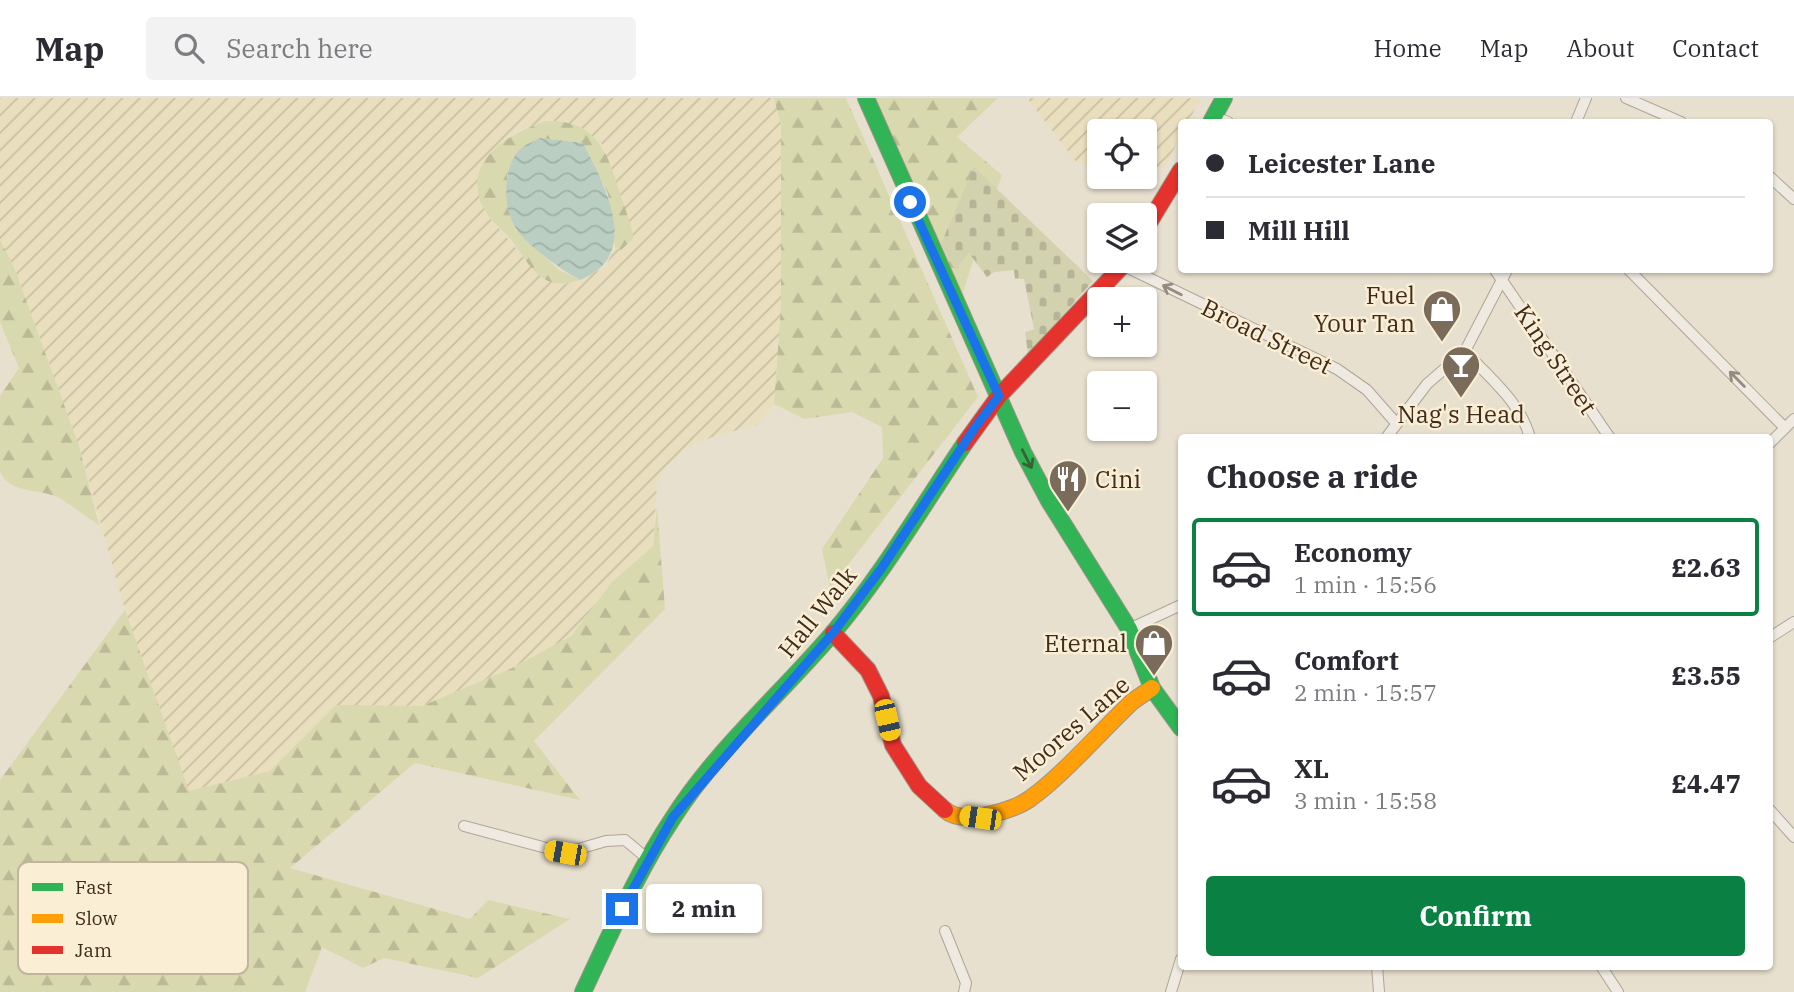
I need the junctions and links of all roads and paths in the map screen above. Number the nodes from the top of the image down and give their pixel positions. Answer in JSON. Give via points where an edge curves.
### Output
{"nodes":[{"id":1,"x":866,"y":98,"type":"edge"},
{"id":2,"x":1224,"y":98,"type":"edge"},
{"id":3,"x":1586,"y":98,"type":"edge"},
{"id":4,"x":1626,"y":98,"type":"edge"},
{"id":5,"x":1219,"y":119,"type":"edge"},
{"id":6,"x":1577,"y":119,"type":"edge"},
{"id":7,"x":1674,"y":119,"type":"edge"},
{"id":8,"x":1178,"y":175,"type":"edge"},
{"id":9,"x":1773,"y":180,"type":"edge"},
{"id":10,"x":1794,"y":199,"type":"edge"},
{"id":11,"x":1157,"y":209,"type":"edge"},
{"id":12,"x":1116,"y":273,"type":"edge"},
{"id":13,"x":1146,"y":273,"type":"edge"},
{"id":14,"x":1632,"y":273,"type":"edge"},
{"id":15,"x":1504,"y":275,"type":"edge"},
{"id":16,"x":1465,"y":351,"type":"junction"},
{"id":17,"x":999,"y":396,"type":"junction"},
{"id":18,"x":1794,"y":419,"type":"edge"},
{"id":19,"x":1396,"y":424,"type":"junction"},
{"id":20,"x":1785,"y":428,"type":"junction"},
{"id":21,"x":1389,"y":434,"type":"edge"},
{"id":22,"x":1529,"y":434,"type":"edge"},
{"id":23,"x":1607,"y":434,"type":"edge"},
{"id":24,"x":1773,"y":440,"type":"edge"},
{"id":25,"x":1178,"y":606,"type":"edge"},
{"id":26,"x":1794,"y":622,"type":"edge"},
{"id":27,"x":1129,"y":629,"type":"junction"},
{"id":28,"x":833,"y":633,"type":"junction"},
{"id":29,"x":1773,"y":635,"type":"edge"},
{"id":30,"x":1152,"y":688,"type":"junction"},
{"id":31,"x":1178,"y":724,"type":"edge"},
{"id":32,"x":1773,"y":813,"type":"edge"},
{"id":33,"x":1780,"y":821,"type":"junction"},
{"id":34,"x":1773,"y":825,"type":"edge"},
{"id":35,"x":464,"y":826,"type":"dead end"},
{"id":36,"x":1794,"y":837,"type":"edge"},
{"id":37,"x":653,"y":852,"type":"junction"},
{"id":38,"x":945,"y":931,"type":"dead end"},
{"id":39,"x":1178,"y":969,"type":"edge"},
{"id":40,"x":1377,"y":970,"type":"edge"},
{"id":41,"x":1604,"y":970,"type":"edge"},
{"id":42,"x":583,"y":992,"type":"edge"},
{"id":43,"x":964,"y":992,"type":"edge"},
{"id":44,"x":1171,"y":992,"type":"edge"},
{"id":45,"x":1379,"y":992,"type":"edge"},
{"id":46,"x":1618,"y":992,"type":"edge"}],
"edges":[{"from":1,"to":17,"type":"street"},
{"from":2,"to":5,"type":"street"},
{"from":3,"to":6,"type":"street"},
{"from":4,"to":7,"type":"street"},
{"from":8,"to":11,"type":"street"},
{"from":9,"to":10,"type":"street"},
{"from":12,"to":17,"type":"street","name":"Hall Walk"},
{"from":19,"to":13,"type":"street","name":"Broad Street","one_way":true,"via":[[1367,390],[1337,369]]},
{"from":20,"to":14,"type":"street","one_way":true},
{"from":15,"to":16,"type":"street"},
{"from":15,"to":23,"type":"street","name":"King Street"},
{"from":16,"to":19,"type":"street","via":[[1427,384]]},
{"from":16,"to":22,"type":"street","via":[[1515,404]]},
{"from":17,"to":27,"type":"street","one_way":true,"via":[[1049,501]]},
{"from":17,"to":28,"type":"street","name":"Hall Walk"},
{"from":18,"to":20,"type":"street"},
{"from":19,"to":21,"type":"street"},
{"from":20,"to":24,"type":"street"},
{"from":25,"to":27,"type":"street"},
{"from":26,"to":29,"type":"street"},
{"from":27,"to":30,"type":"street"},
{"from":28,"to":30,"type":"street","name":"Moores Lane","via":[[868,670],[881,696],[893,745],[919,786],[950,814],[980,818],[1030,799]]},
{"from":28,"to":37,"type":"street","name":"Hall Walk","via":[[721,757],[673,817]]},
{"from":30,"to":31,"type":"street"},
{"from":32,"to":33,"type":"street"},
{"from":33,"to":34,"type":"street"},
{"from":33,"to":36,"type":"street"},
{"from":35,"to":37,"type":"street","via":[[565,853],[625,840]]},
{"from":37,"to":42,"type":"street","name":"Hall Walk"},
{"from":38,"to":43,"type":"street","via":[[966,983]]},
{"from":39,"to":44,"type":"street"},
{"from":40,"to":45,"type":"street"},
{"from":41,"to":46,"type":"street"}]}
